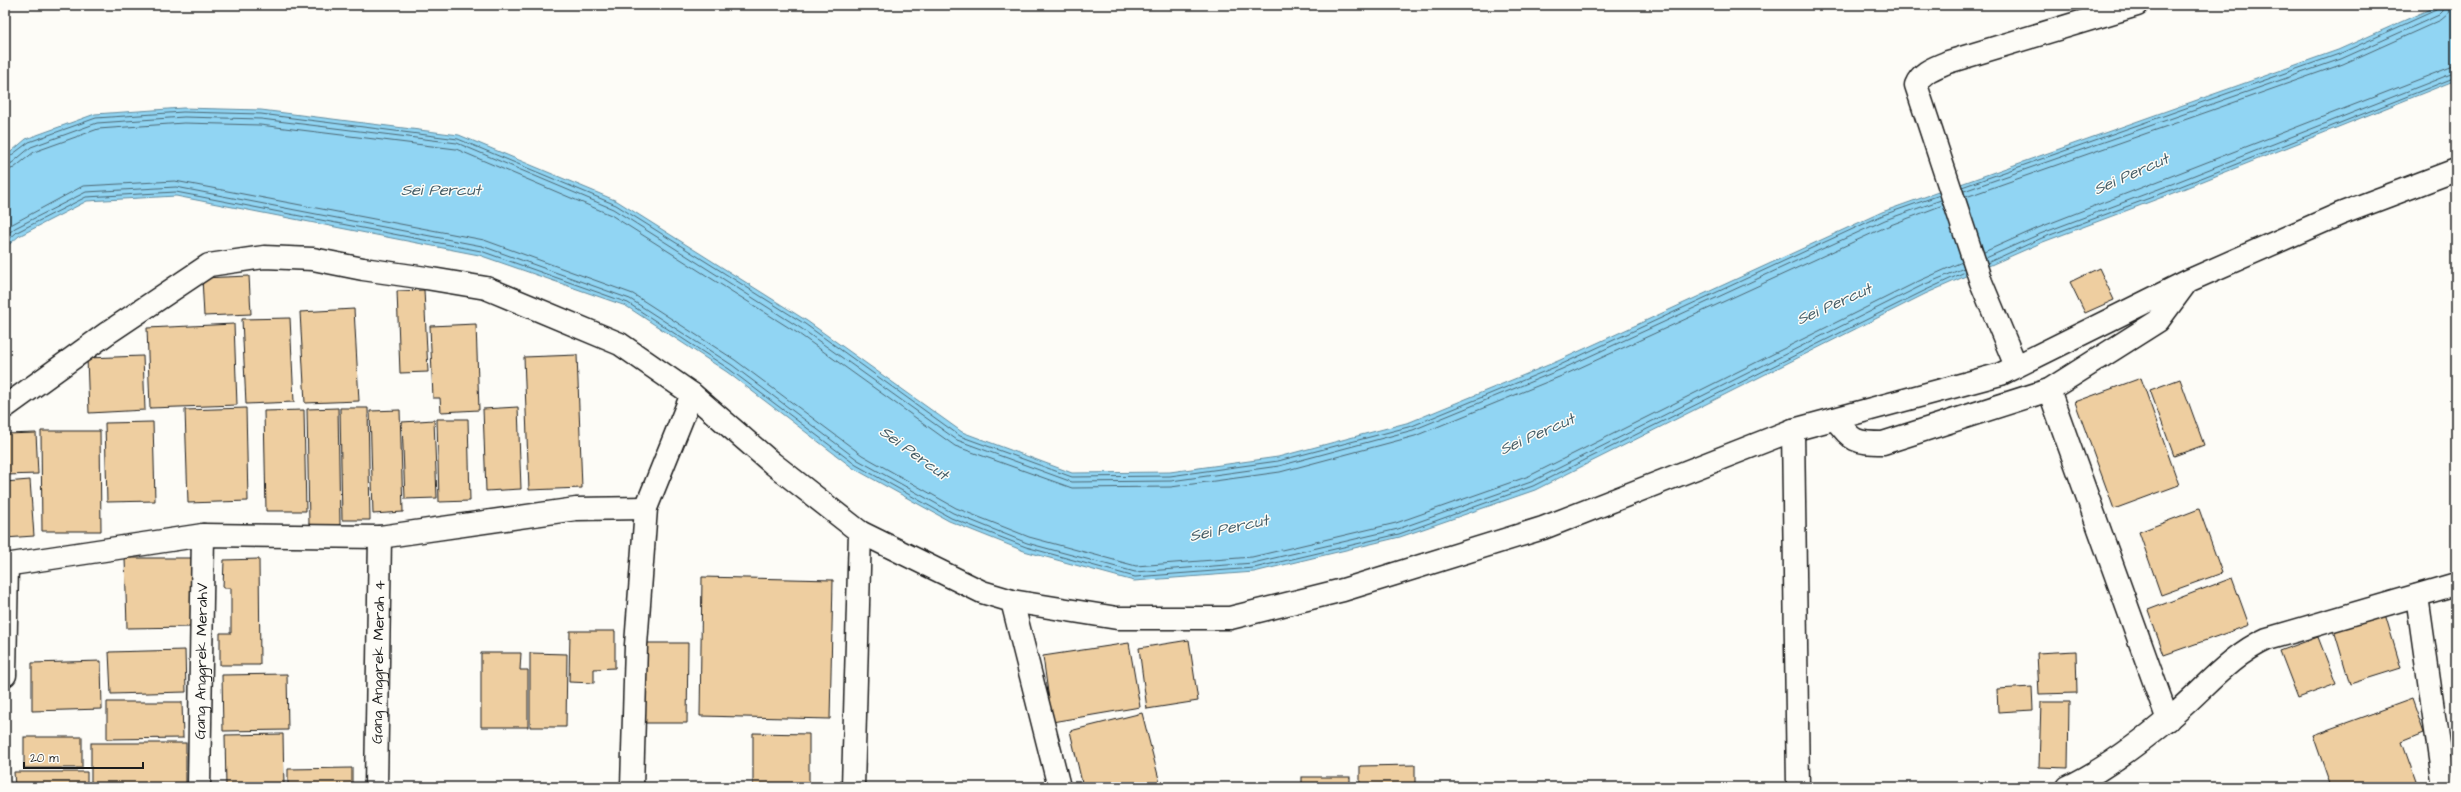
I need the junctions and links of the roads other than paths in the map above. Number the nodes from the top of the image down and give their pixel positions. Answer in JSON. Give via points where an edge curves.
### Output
{"nodes":[{"id":1,"x":2137,"y":5,"type":"edge"},
{"id":2,"x":2456,"y":170,"type":"edge"},
{"id":3,"x":2188,"y":281,"type":"junction"},
{"id":4,"x":2016,"y":366,"type":"junction"},
{"id":5,"x":2049,"y":390,"type":"junction"},
{"id":6,"x":692,"y":394,"type":"junction"},
{"id":7,"x":5,"y":407,"type":"edge"},
{"id":8,"x":1835,"y":418,"type":"junction"},
{"id":9,"x":1793,"y":430,"type":"junction"},
{"id":10,"x":646,"y":508,"type":"junction"},
{"id":11,"x":860,"y":532,"type":"junction"},
{"id":12,"x":203,"y":535,"type":"junction"},
{"id":13,"x":380,"y":537,"type":"junction"},
{"id":14,"x":6,"y":564,"type":"edge"},
{"id":15,"x":2456,"y":584,"type":"edge"},
{"id":16,"x":2416,"y":596,"type":"junction"},
{"id":17,"x":1012,"y":601,"type":"junction"},
{"id":18,"x":5,"y":675,"type":"edge"},
{"id":19,"x":2168,"y":720,"type":"junction"},
{"id":20,"x":199,"y":787,"type":"edge"},
{"id":21,"x":376,"y":787,"type":"edge"},
{"id":22,"x":632,"y":787,"type":"edge"},
{"id":23,"x":853,"y":787,"type":"edge"},
{"id":24,"x":1059,"y":787,"type":"edge"},
{"id":25,"x":1798,"y":787,"type":"edge"},
{"id":26,"x":2068,"y":787,"type":"edge"},
{"id":27,"x":2444,"y":787,"type":"edge"}],
"edges":[{"from":1,"to":4,"type":"street","via":[[1931,69],[1920,77],[1916,85],[1981,282]]},
{"from":2,"to":3,"type":"street","via":[[2340,214]]},
{"from":3,"to":4,"type":"street"},
{"from":3,"to":5,"type":"street","via":[[2158,322]]},
{"from":4,"to":8,"type":"street","via":[[2001,374]]},
{"from":5,"to":8,"type":"street","via":[[1883,443],[1866,443],[1851,439]]},
{"from":5,"to":19,"type":"street"},
{"from":6,"to":7,"type":"street","via":[[620,344],[486,288],[313,259],[264,257],[209,265],[106,334]]},
{"from":6,"to":10,"type":"street"},
{"from":6,"to":11,"type":"street","via":[[772,463]]},
{"from":8,"to":9,"type":"street"},
{"from":9,"to":17,"type":"street","via":[[1543,528],[1343,590],[1230,618],[1117,618]]},
{"from":9,"to":25,"type":"street"},
{"from":10,"to":13,"type":"street","via":[[576,509]]},
{"from":10,"to":22,"type":"street","via":[[636,645]]},
{"from":11,"to":17,"type":"street","via":[[982,592]]},
{"from":11,"to":23,"type":"street"},
{"from":12,"to":13,"type":"street"},
{"from":12,"to":14,"type":"street"},
{"from":12,"to":20,"type":"street","name":"Gang Anggrek MerahV"},
{"from":13,"to":21,"type":"street","name":"Gang Anggrek Merah 4"},
{"from":14,"to":18,"type":"street"},
{"from":15,"to":16,"type":"street"},
{"from":16,"to":19,"type":"street","via":[[2267,639],[2250,647],[2235,657]]},
{"from":16,"to":27,"type":"street"},
{"from":17,"to":24,"type":"street"},
{"from":19,"to":26,"type":"street","via":[[2092,776]]}]}
